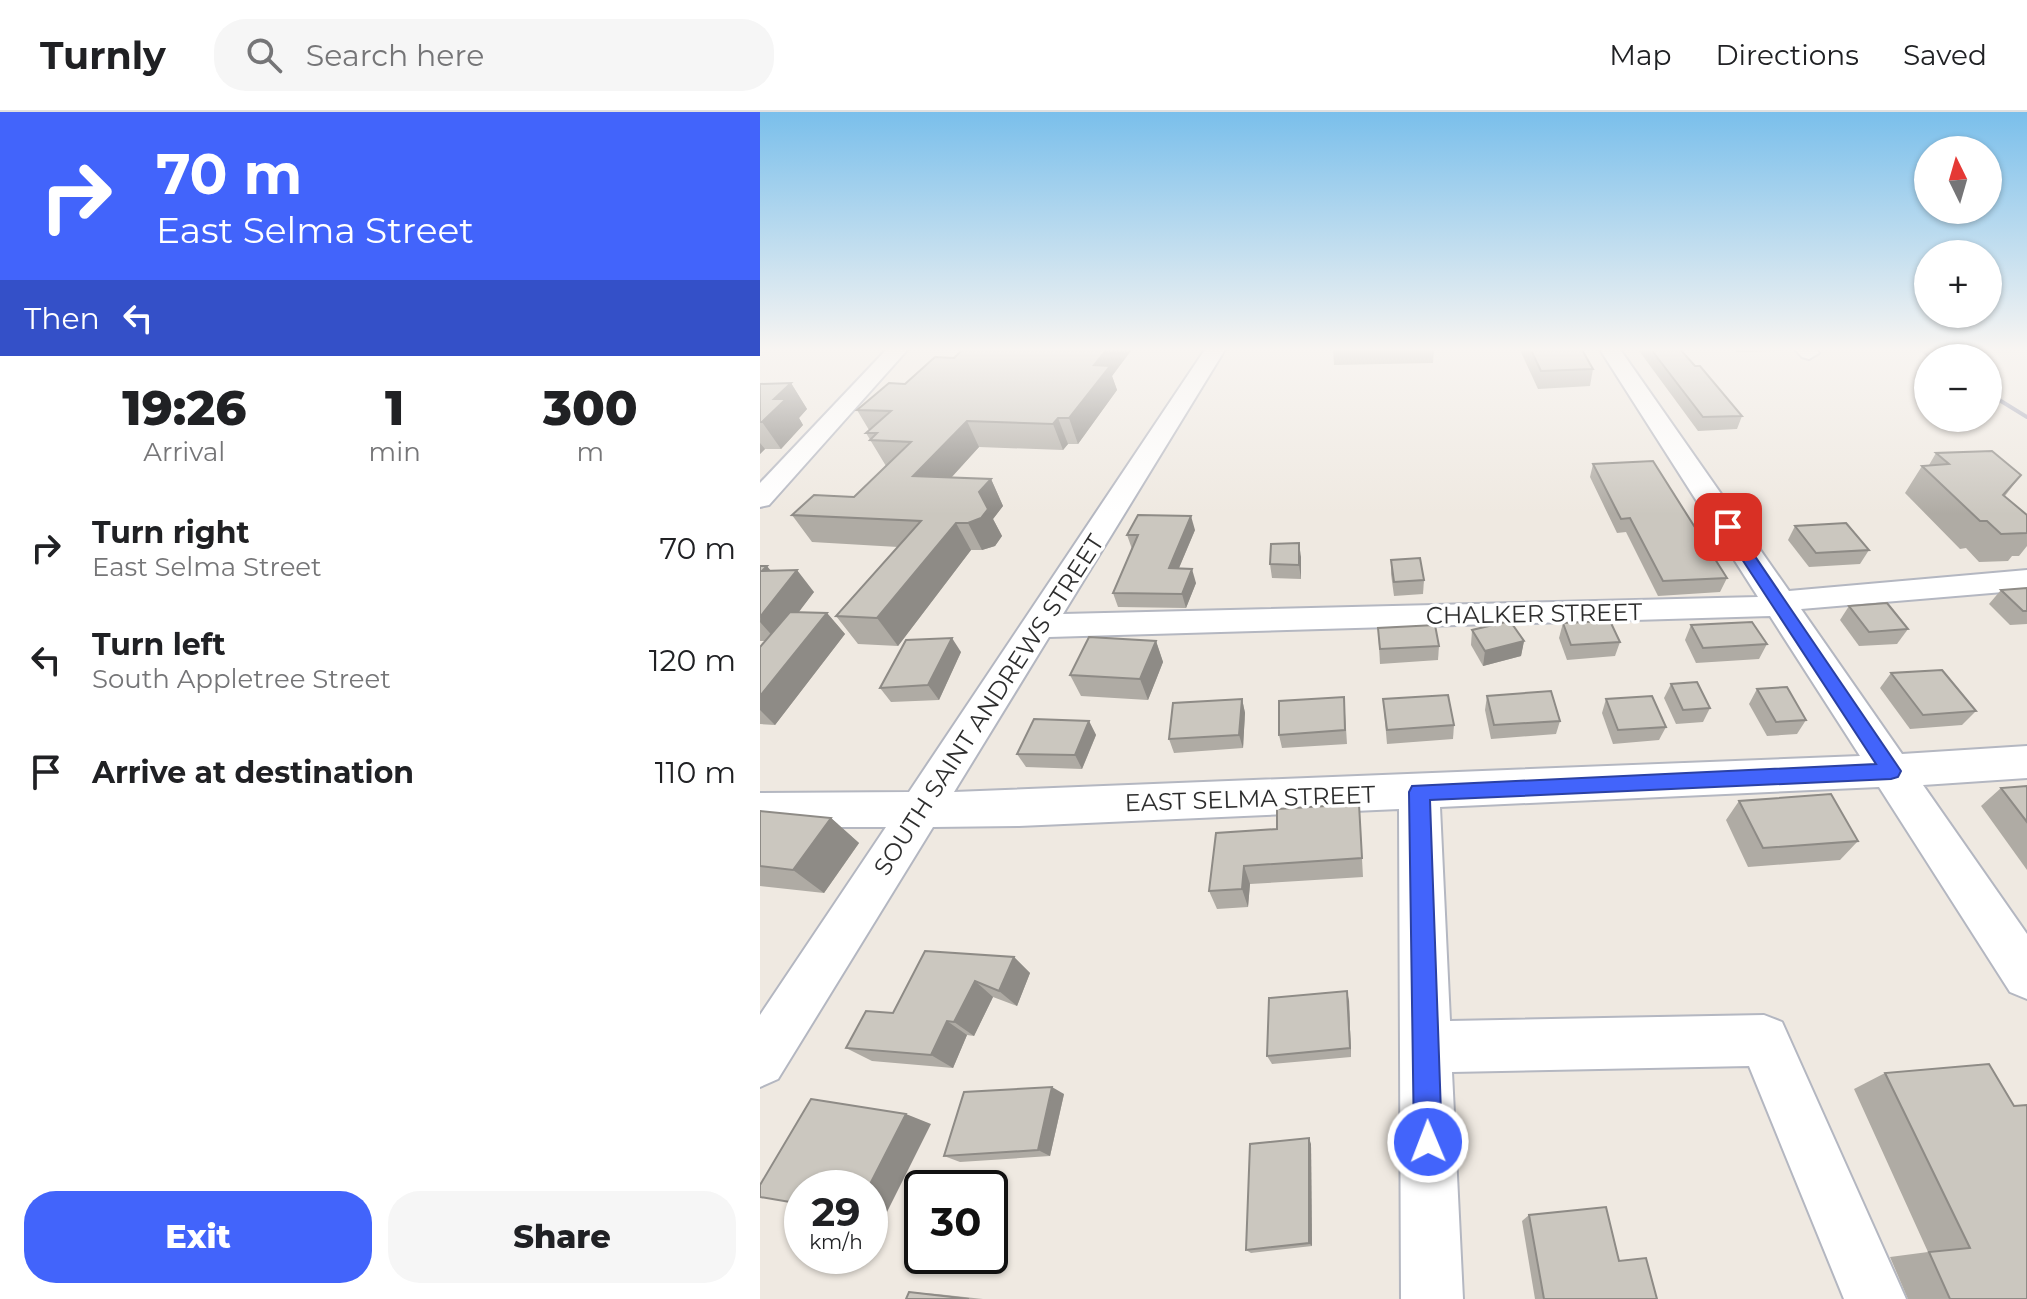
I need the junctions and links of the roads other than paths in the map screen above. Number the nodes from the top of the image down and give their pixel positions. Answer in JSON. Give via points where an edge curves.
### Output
{"nodes":[{"id":1,"x":848,"y":403,"type":"edge"},
{"id":2,"x":1181,"y":403,"type":"edge"},
{"id":3,"x":1646,"y":403,"type":"edge"},
{"id":4,"x":760,"y":499,"type":"edge"},
{"id":5,"x":2027,"y":580,"type":"edge"},
{"id":6,"x":1780,"y":604,"type":"junction"},
{"id":7,"x":1040,"y":626,"type":"junction"},
{"id":8,"x":2027,"y":762,"type":"edge"},
{"id":9,"x":1891,"y":771,"type":"junction"},
{"id":10,"x":1419,"y":792,"type":"junction"},
{"id":11,"x":760,"y":810,"type":"edge"},
{"id":12,"x":922,"y":810,"type":"junction"},
{"id":13,"x":2027,"y":975,"type":"edge"},
{"id":14,"x":1426,"y":1047,"type":"junction"},
{"id":15,"x":760,"y":1061,"type":"edge"},
{"id":16,"x":1432,"y":1299,"type":"edge"},
{"id":17,"x":1875,"y":1299,"type":"edge"}],
"edges":[{"from":1,"to":4,"type":"street"},
{"from":2,"to":7,"type":"street","name":"SOUTH SAINT ANDREWS STREET"},
{"from":3,"to":6,"type":"street"},
{"from":5,"to":6,"type":"street","name":"CHALKER STREET"},
{"from":6,"to":7,"type":"street","name":"CHALKER STREET"},
{"from":6,"to":9,"type":"street"},
{"from":7,"to":12,"type":"street","name":"SOUTH SAINT ANDREWS STREET"},
{"from":8,"to":9,"type":"street","name":"EAST SELMA STREET"},
{"from":9,"to":10,"type":"street","name":"EAST SELMA STREET"},
{"from":9,"to":13,"type":"street"},
{"from":10,"to":12,"type":"street","name":"EAST SELMA STREET"},
{"from":10,"to":14,"type":"street"},
{"from":11,"to":12,"type":"street","name":"EAST SELMA STREET"},
{"from":12,"to":15,"type":"street","name":"SOUTH SAINT ANDREWS STREET"},
{"from":14,"to":16,"type":"street"},
{"from":14,"to":17,"type":"street","via":[[1764,1040]]}]}
